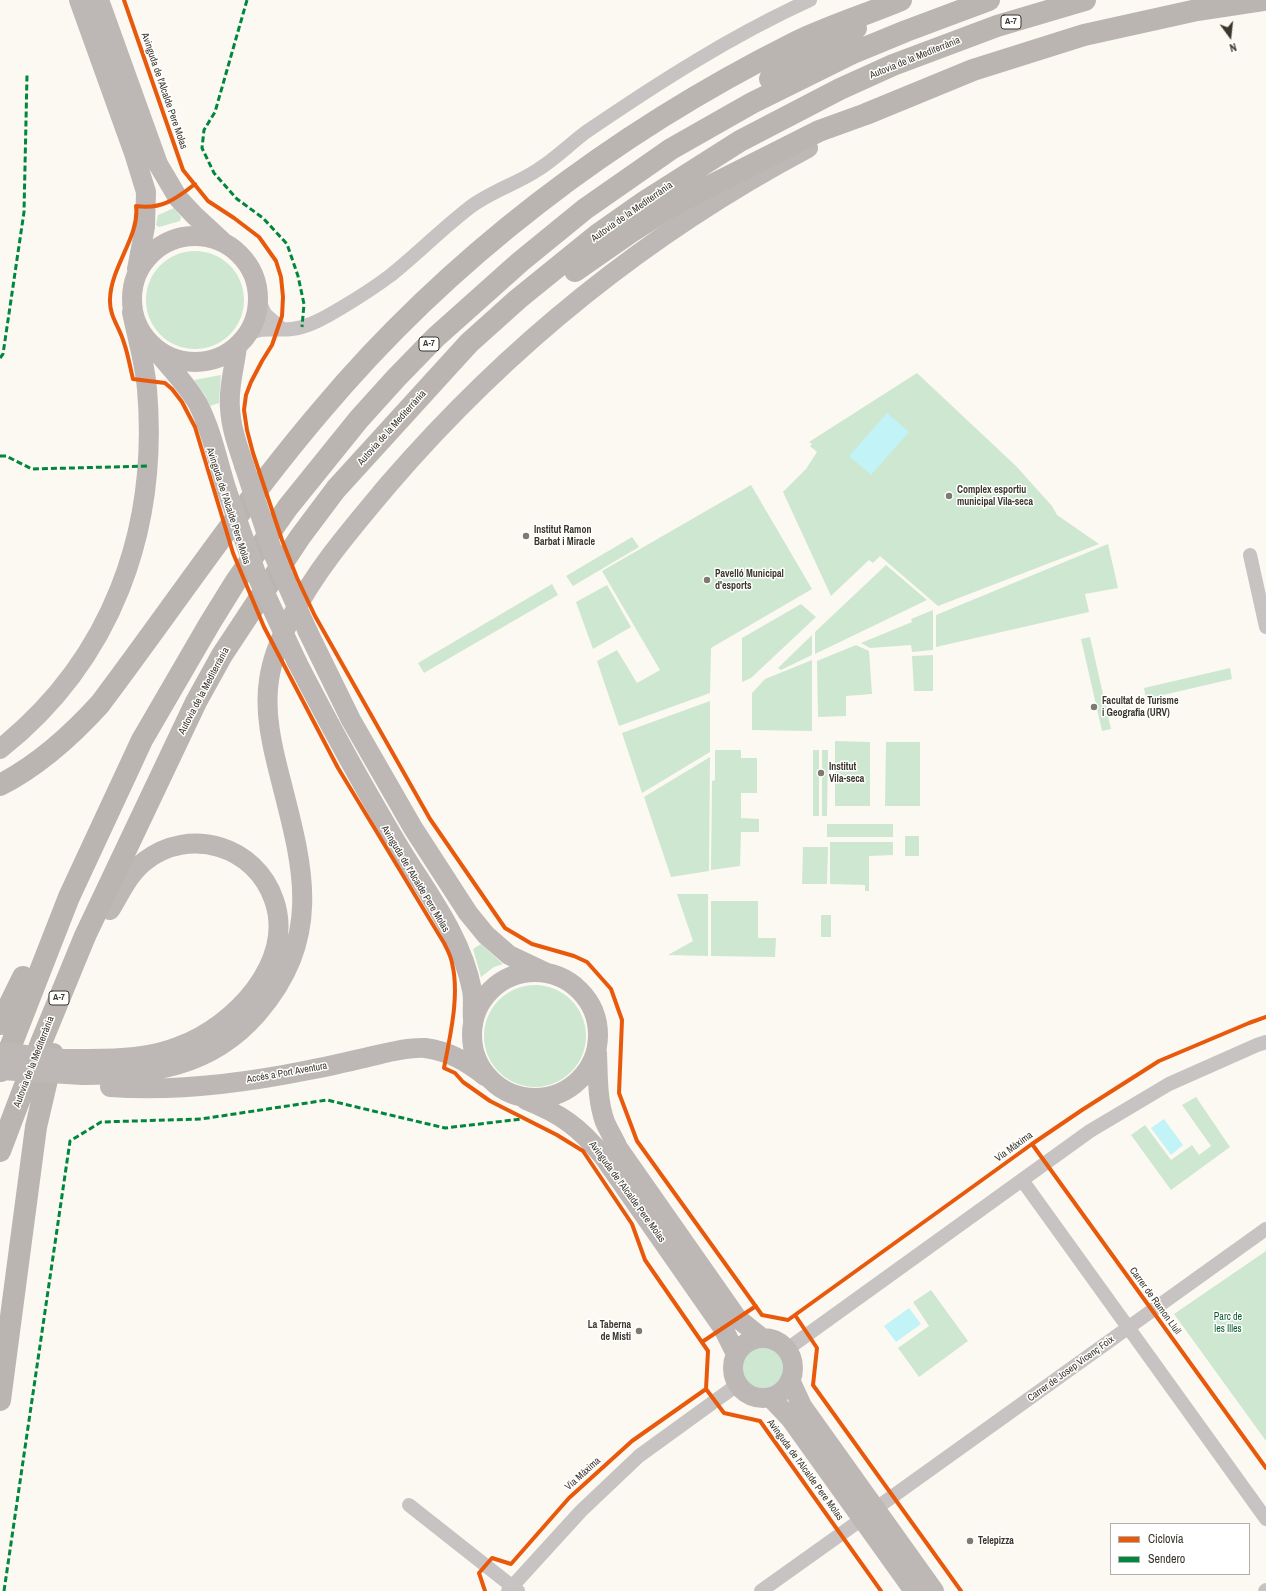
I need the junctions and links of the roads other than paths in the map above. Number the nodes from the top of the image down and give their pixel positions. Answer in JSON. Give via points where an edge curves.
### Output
{"nodes":[{"id":1,"x":79,"y":0,"type":"edge"},
{"id":2,"x":99,"y":0,"type":"edge"},
{"id":3,"x":810,"y":0,"type":"edge"},
{"id":4,"x":990,"y":0,"type":"edge"},
{"id":5,"x":1085,"y":0,"type":"edge"},
{"id":6,"x":1263,"y":0,"type":"edge"},
{"id":7,"x":898,"y":1,"type":"edge"},
{"id":8,"x":866,"y":114,"type":"junction"},
{"id":9,"x":671,"y":149,"type":"junction"},
{"id":10,"x":227,"y":245,"type":"junction"},
{"id":11,"x":136,"y":275,"type":"junction"},
{"id":12,"x":258,"y":298,"type":"junction"},
{"id":13,"x":132,"y":312,"type":"junction"},
{"id":14,"x":282,"y":329,"type":"junction"},
{"id":15,"x":242,"y":341,"type":"junction"},
{"id":16,"x":469,"y":343,"type":"junction"},
{"id":17,"x":155,"y":349,"type":"junction"},
{"id":18,"x":1250,"y":555,"type":"dead end"},
{"id":19,"x":1266,"y":627,"type":"edge"},
{"id":20,"x":0,"y":749,"type":"edge"},
{"id":21,"x":0,"y":784,"type":"edge"},
{"id":22,"x":126,"y":850,"type":"junction"},
{"id":23,"x":69,"y":897,"type":"junction"},
{"id":24,"x":110,"y":910,"type":"junction"},
{"id":25,"x":547,"y":973,"type":"junction"},
{"id":26,"x":473,"y":1020,"type":"junction"},
{"id":27,"x":0,"y":1024,"type":"edge"},
{"id":28,"x":1266,"y":1042,"type":"edge"},
{"id":29,"x":597,"y":1047,"type":"junction"},
{"id":30,"x":0,"y":1052,"type":"edge"},
{"id":31,"x":3,"y":1072,"type":"edge"},
{"id":32,"x":84,"y":1073,"type":"junction"},
{"id":33,"x":485,"y":1076,"type":"junction"},
{"id":34,"x":519,"y":1097,"type":"junction"},
{"id":35,"x":0,"y":1151,"type":"edge"},
{"id":36,"x":1022,"y":1180,"type":"junction"},
{"id":37,"x":1266,"y":1229,"type":"edge"},
{"id":38,"x":1128,"y":1327,"type":"junction"},
{"id":39,"x":762,"y":1338,"type":"junction"},
{"id":40,"x":786,"y":1350,"type":"junction"},
{"id":41,"x":736,"y":1354,"type":"junction"},
{"id":42,"x":790,"y":1380,"type":"junction"},
{"id":43,"x":737,"y":1385,"type":"junction"},
{"id":44,"x":770,"y":1398,"type":"junction"},
{"id":45,"x":0,"y":1400,"type":"edge"},
{"id":46,"x":409,"y":1505,"type":"dead end"},
{"id":47,"x":869,"y":1514,"type":"junction"},
{"id":48,"x":1266,"y":1519,"type":"edge"},
{"id":49,"x":513,"y":1589,"type":"edge"},
{"id":50,"x":761,"y":1591,"type":"edge"},
{"id":51,"x":914,"y":1591,"type":"edge"},
{"id":52,"x":934,"y":1591,"type":"edge"}],
"edges":[{"from":1,"to":11,"type":"street","via":[[146,192],[145,227]]},
{"from":2,"to":10,"type":"street","via":[[158,164],[178,198]]},
{"from":3,"to":14,"type":"street","via":[[702,56],[584,134],[538,170],[488,195],[453,221],[390,276],[341,308],[302,327]]},
{"from":4,"to":9,"type":"highway","number":"A-7","via":[[906,30],[848,55],[752,103]]},
{"from":5,"to":16,"type":"highway","name":"Autovia de la Mediterrània","number":"A-7","via":[[997,26],[893,66],[812,103],[740,141],[597,235],[518,299]]},
{"from":6,"to":8,"type":"highway","via":[[1197,10],[1084,35],[973,70]]},
{"from":7,"to":9,"type":"highway","via":[[692,125]]},
{"from":7,"to":21,"type":"highway","via":[[797,41],[698,95],[606,153],[476,254],[357,369],[321,410],[220,538],[100,704],[55,748]]},
{"from":8,"to":16,"type":"highway","via":[[819,131],[672,206],[596,255],[500,328]]},
{"from":8,"to":32,"type":"street","via":[[698,212],[562,313],[468,398],[411,459],[334,550],[289,620],[273,659],[268,682],[269,725],[298,846],[304,902],[297,940],[282,979],[270,999],[243,1028],[206,1055],[152,1072],[115,1075]]},
{"from":9,"to":23,"type":"highway","number":"A-7","via":[[585,209],[478,298],[397,377],[322,464],[288,507],[210,623],[142,740]]},
{"from":10,"to":11,"type":"street","via":[[210,238],[192,236],[175,239],[159,247],[145,259]]},
{"from":10,"to":12,"type":"street","via":[[246,262],[256,285]]},
{"from":11,"to":13,"type":"street","via":[[132,293]]},
{"from":12,"to":14,"type":"street","via":[[264,314]]},
{"from":12,"to":15,"type":"street","via":[[255,318]]},
{"from":13,"to":17,"type":"street","via":[[144,339]]},
{"from":13,"to":20,"type":"street","via":[[147,388],[150,439],[146,496],[134,550],[103,625],[68,681],[48,705]]},
{"from":14,"to":15,"type":"street","via":[[261,329]]},
{"from":15,"to":17,"type":"street","via":[[225,355],[197,363],[168,357]]},
{"from":15,"to":25,"type":"street","bridge":true,"via":[[230,392],[234,434],[273,553],[308,632],[351,720],[413,828],[468,913],[486,935],[509,955]]},
{"from":16,"to":22,"type":"highway","name":"Autovia de la Mediterrània","number":"A-7","via":[[336,489],[300,537],[242,624],[196,702]]},
{"from":17,"to":26,"type":"street","name":"Avinguda de l'Alcalde Pere Molas","bridge":true,"via":[[187,388],[204,418],[257,576],[333,733],[456,942],[466,965],[472,991]]},
{"from":18,"to":19,"type":"street"},
{"from":22,"to":24,"type":"highway","via":[[128,870]]},
{"from":22,"to":35,"type":"highway","name":"Autovia de la Mediterrània","number":"A-7","via":[[85,936]]},
{"from":23,"to":27,"type":"highway","via":[[46,929]]},
{"from":23,"to":31,"type":"highway","number":"A-7"},
{"from":24,"to":32,"type":"street","via":[[128,881],[145,861],[181,846],[196,843],[210,845],[233,852],[254,866],[262,877],[276,907],[278,939],[269,967],[255,989],[235,1012],[210,1032],[164,1052],[132,1057]]},
{"from":24,"to":45,"type":"highway","via":[[67,1011],[42,1097]]},
{"from":25,"to":26,"type":"street","via":[[528,972],[509,977],[493,987],[480,1002]]},
{"from":25,"to":29,"type":"street","via":[[567,980],[582,992],[593,1009],[598,1028]]},
{"from":26,"to":33,"type":"street","via":[[471,1040],[475,1059]]},
{"from":28,"to":36,"type":"street","via":[[1169,1084],[1090,1131]]},
{"from":29,"to":34,"type":"street","via":[[590,1066],[577,1082],[560,1094],[540,1099]]},
{"from":29,"to":39,"type":"street","name":"Avinguda de l'Alcalde Pere Molas","via":[[600,1100],[605,1122],[618,1148],[737,1318]]},
{"from":30,"to":32,"type":"street","bridge":true,"via":[[52,1058]]},
{"from":31,"to":32,"type":"street","bridge":true},
{"from":32,"to":33,"type":"street","name":"Accés a Port Aventura","via":[[114,1087],[156,1088],[232,1082],[425,1048],[465,1060]]},
{"from":33,"to":34,"type":"street","via":[[500,1089]]},
{"from":34,"to":41,"type":"street","name":"Avinguda de l'Alcalde Pere Molas","via":[[548,1109],[586,1135],[723,1328]]},
{"from":36,"to":38,"type":"street"},
{"from":36,"to":40,"type":"street"},
{"from":37,"to":38,"type":"street","name":"Carrer de Josep Vicenç Foix"},
{"from":38,"to":47,"type":"street","name":"Carrer de Josep Vicenç Foix"},
{"from":38,"to":48,"type":"street"},
{"from":39,"to":40,"type":"street","via":[[780,1344]]},
{"from":39,"to":41,"type":"street","via":[[747,1343]]},
{"from":40,"to":42,"type":"street","via":[[793,1364]]},
{"from":41,"to":43,"type":"street","via":[[732,1370]]},
{"from":42,"to":44,"type":"street","via":[[782,1391]]},
{"from":42,"to":47,"type":"street","name":"Avinguda de l'Alcalde Pere Molas","via":[[802,1406]]},
{"from":43,"to":44,"type":"street","via":[[752,1397]]},
{"from":43,"to":49,"type":"street","via":[[639,1456],[581,1510]]},
{"from":44,"to":47,"type":"street","name":"Avinguda de l'Alcalde Pere Molas","via":[[790,1418]]},
{"from":46,"to":49,"type":"street"},
{"from":47,"to":50,"type":"street","name":"Carrer de Josep Vicenç Foix"},
{"from":47,"to":51,"type":"street","name":"Avinguda de l'Alcalde Pere Molas"},
{"from":47,"to":52,"type":"street","name":"Avinguda de l'Alcalde Pere Molas"}]}
